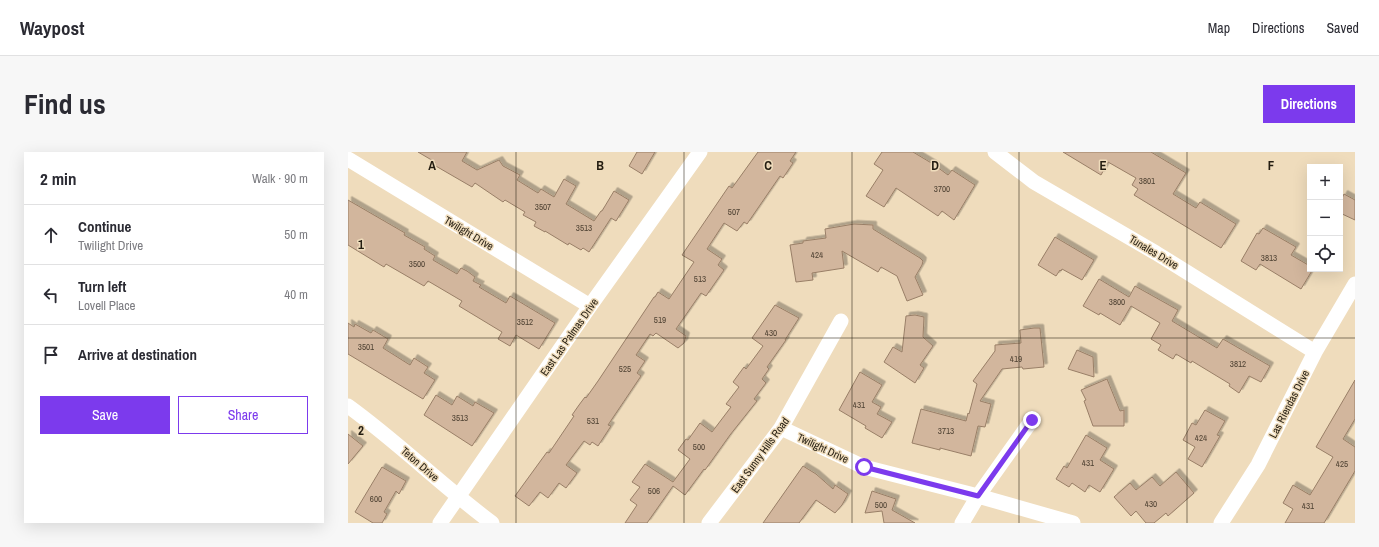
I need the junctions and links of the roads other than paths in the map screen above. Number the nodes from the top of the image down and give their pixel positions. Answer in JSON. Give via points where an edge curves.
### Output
{"nodes":[{"id":1,"x":700,"y":152,"type":"edge"},
{"id":2,"x":994,"y":152,"type":"edge"},
{"id":3,"x":348,"y":159,"type":"edge"},
{"id":4,"x":1355,"y":284,"type":"edge"},
{"id":5,"x":590,"y":306,"type":"junction"},
{"id":6,"x":841,"y":321,"type":"dead end"},
{"id":7,"x":1315,"y":352,"type":"junction"},
{"id":8,"x":348,"y":406,"type":"edge"},
{"id":9,"x":1032,"y":420,"type":"dead end"},
{"id":10,"x":781,"y":428,"type":"junction"},
{"id":11,"x":978,"y":496,"type":"junction"},
{"id":12,"x":458,"y":498,"type":"junction"},
{"id":13,"x":440,"y":523,"type":"edge"},
{"id":14,"x":492,"y":523,"type":"edge"},
{"id":15,"x":709,"y":523,"type":"edge"},
{"id":16,"x":962,"y":523,"type":"edge"},
{"id":17,"x":1073,"y":523,"type":"edge"},
{"id":18,"x":1221,"y":523,"type":"edge"}],
"edges":[{"from":1,"to":5,"type":"street","name":"East Las Palmas Drive"},
{"from":2,"to":7,"type":"street","name":"Tunales Drive","via":[[1034,182],[1156,252]]},
{"from":3,"to":5,"type":"street","name":"Twilight Drive"},
{"from":4,"to":7,"type":"street","name":"Las Riendas Drive"},
{"from":5,"to":12,"type":"street","name":"East Las Palmas Drive"},
{"from":6,"to":10,"type":"street","name":"East Sunny Hills Road"},
{"from":7,"to":18,"type":"street","name":"Las Riendas Drive","via":[[1258,465]]},
{"from":8,"to":12,"type":"street","name":"Teton Drive","via":[[376,426]]},
{"from":9,"to":11,"type":"street"},
{"from":10,"to":11,"type":"street","name":"Twilight Drive","via":[[864,467]]},
{"from":10,"to":15,"type":"street","name":"East Sunny Hills Road"},
{"from":11,"to":16,"type":"street"},
{"from":11,"to":17,"type":"street","name":"Twilight Drive"},
{"from":12,"to":13,"type":"street","name":"East Las Palmas Drive"},
{"from":12,"to":14,"type":"street","name":"Teton Drive"}]}
